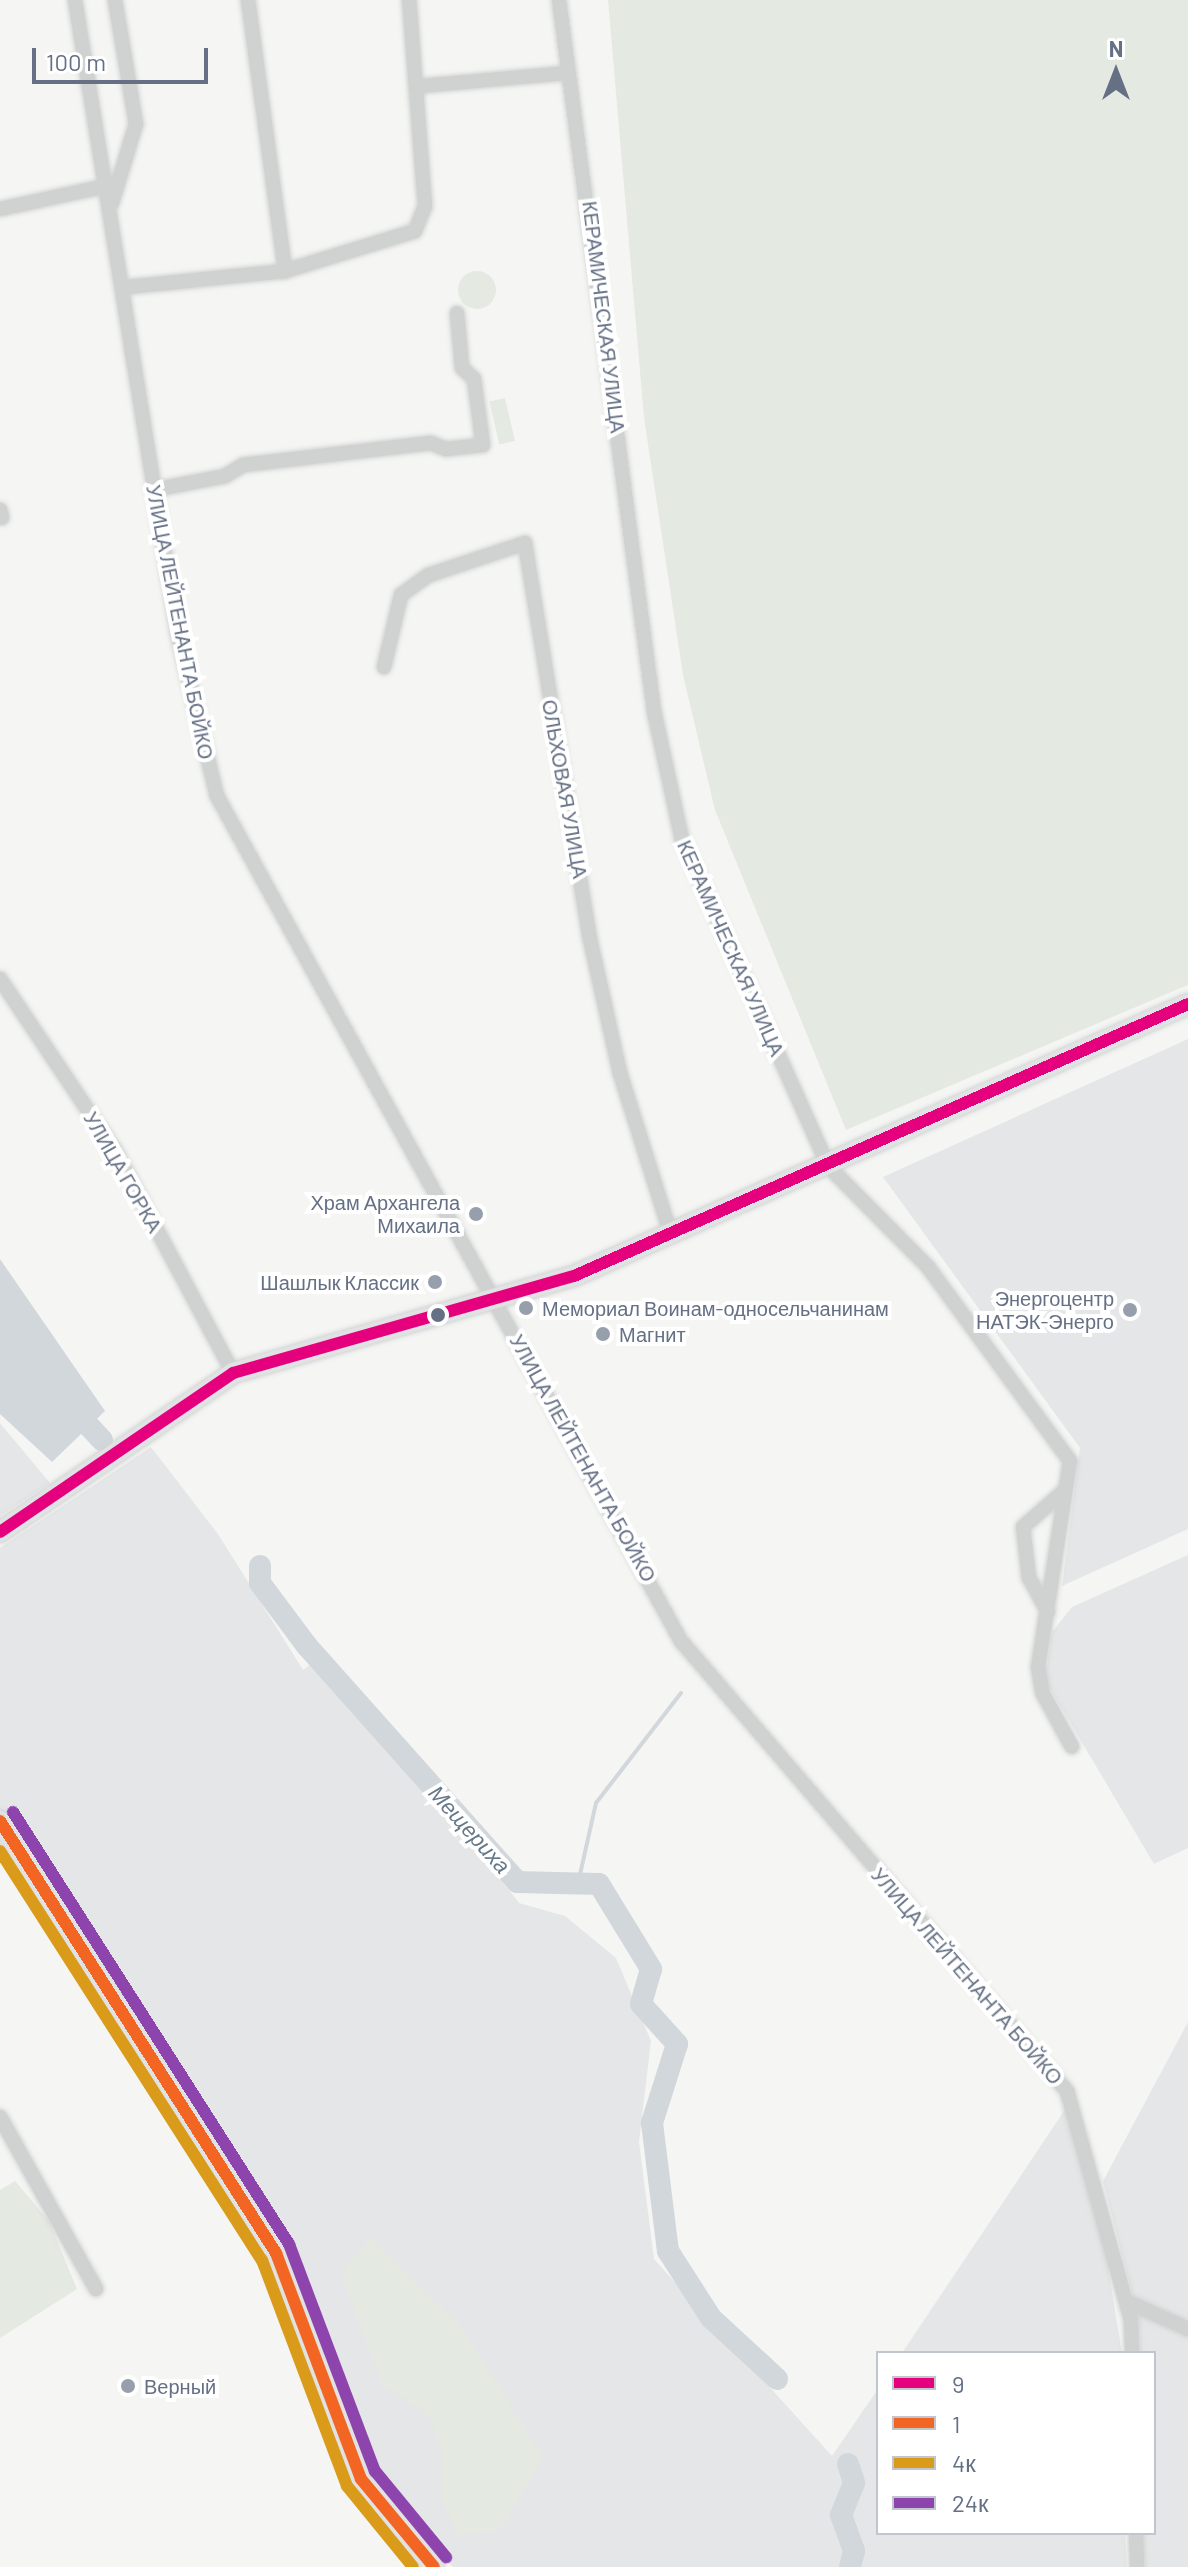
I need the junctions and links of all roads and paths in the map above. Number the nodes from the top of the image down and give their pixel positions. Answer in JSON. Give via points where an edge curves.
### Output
{"nodes":[{"id":1,"x":75,"y":0,"type":"edge"},
{"id":2,"x":115,"y":0,"type":"edge"},
{"id":3,"x":248,"y":0,"type":"edge"},
{"id":4,"x":409,"y":0,"type":"edge"},
{"id":5,"x":559,"y":0,"type":"edge"},
{"id":6,"x":566,"y":73,"type":"junction"},
{"id":7,"x":421,"y":86,"type":"junction"},
{"id":8,"x":106,"y":186,"type":"junction"},
{"id":9,"x":111,"y":203,"type":"junction"},
{"id":10,"x":0,"y":209,"type":"edge"},
{"id":11,"x":285,"y":271,"type":"junction"},
{"id":12,"x":127,"y":287,"type":"junction"},
{"id":13,"x":457,"y":313,"type":"dead end"},
{"id":14,"x":153,"y":490,"type":"junction"},
{"id":15,"x":384,"y":667,"type":"dead end"},
{"id":16,"x":0,"y":979,"type":"edge"},
{"id":17,"x":1188,"y":1004,"type":"edge"},
{"id":18,"x":829,"y":1167,"type":"junction"},
{"id":19,"x":671,"y":1235,"type":"junction"},
{"id":20,"x":497,"y":1302,"type":"junction"},
{"id":21,"x":233,"y":1373,"type":"junction"},
{"id":22,"x":1064,"y":1491,"type":"junction"},
{"id":23,"x":0,"y":1532,"type":"edge"},
{"id":24,"x":1048,"y":1612,"type":"junction"},
{"id":25,"x":1072,"y":1747,"type":"dead end"},
{"id":26,"x":0,"y":1821,"type":"edge"},
{"id":27,"x":0,"y":2117,"type":"edge"},
{"id":28,"x":96,"y":2289,"type":"dead end"},
{"id":29,"x":1126,"y":2301,"type":"junction"},
{"id":30,"x":1188,"y":2329,"type":"edge"},
{"id":31,"x":1132,"y":2351,"type":"edge"},
{"id":32,"x":1136,"y":2535,"type":"edge"},
{"id":33,"x":434,"y":2567,"type":"edge"},
{"id":34,"x":1137,"y":2567,"type":"edge"}],
"edges":[{"from":1,"to":8,"type":"street","name":"УЛИЦА ЛЕЙТЕНАНТА БОЙКО"},
{"from":2,"to":9,"type":"street","via":[[136,124]]},
{"from":3,"to":11,"type":"street"},
{"from":4,"to":7,"type":"street"},
{"from":5,"to":6,"type":"street","name":"КЕРАМИЧЕСКАЯ УЛИЦА"},
{"from":6,"to":7,"type":"street"},
{"from":6,"to":18,"type":"street","name":"КЕРАМИЧЕСКАЯ УЛИЦА","via":[[580,135],[654,711],[682,839]]},
{"from":7,"to":11,"type":"street","via":[[425,206],[415,231],[394,244]]},
{"from":8,"to":9,"type":"street","name":"УЛИЦА ЛЕЙТЕНАНТА БОЙКО"},
{"from":8,"to":10,"type":"street"},
{"from":9,"to":12,"type":"street","name":"УЛИЦА ЛЕЙТЕНАНТА БОЙКО"},
{"from":11,"to":12,"type":"street"},
{"from":12,"to":14,"type":"street","name":"УЛИЦА ЛЕЙТЕНАНТА БОЙКО"},
{"from":13,"to":14,"type":"street","via":[[462,368],[474,379],[483,445],[446,449],[431,443],[243,465],[225,476]]},
{"from":14,"to":20,"type":"street","name":"УЛИЦА ЛЕЙТЕНАНТА БОЙКО","via":[[178,635],[217,796]]},
{"from":15,"to":19,"type":"street","name":"ОЛЬХОВАЯ УЛИЦА","via":[[401,595],[429,575],[525,543],[590,939],[620,1073]]},
{"from":16,"to":21,"type":"street","name":"УЛИЦА ГОРКА","via":[[114,1149]]},
{"from":17,"to":18,"type":"main road"},
{"from":18,"to":19,"type":"main road"},
{"from":18,"to":22,"type":"street","name":"КЕРАМИЧЕСКАЯ УЛИЦА","via":[[928,1267],[1066,1453],[1072,1468]]},
{"from":19,"to":20,"type":"main road"},
{"from":20,"to":21,"type":"main road"},
{"from":20,"to":29,"type":"street","name":"УЛИЦА ЛЕЙТЕНАНТА БОЙКО","via":[[681,1641],[1067,2091]]},
{"from":21,"to":23,"type":"main road"},
{"from":22,"to":24,"type":"street","name":"КЕРАМИЧЕСКАЯ УЛИЦА"},
{"from":22,"to":24,"type":"street","via":[[1023,1527],[1029,1578]]},
{"from":24,"to":25,"type":"street","name":"КЕРАМИЧЕСКАЯ УЛИЦА","via":[[1040,1686]]},
{"from":26,"to":33,"type":"main road","via":[[276,2253],[361,2479]]},
{"from":27,"to":28,"type":"street"},
{"from":29,"to":30,"type":"street"},
{"from":29,"to":31,"type":"street","name":"УЛИЦА ЛЕЙТЕНАНТА БОЙКО"},
{"from":32,"to":34,"type":"street"}]}
